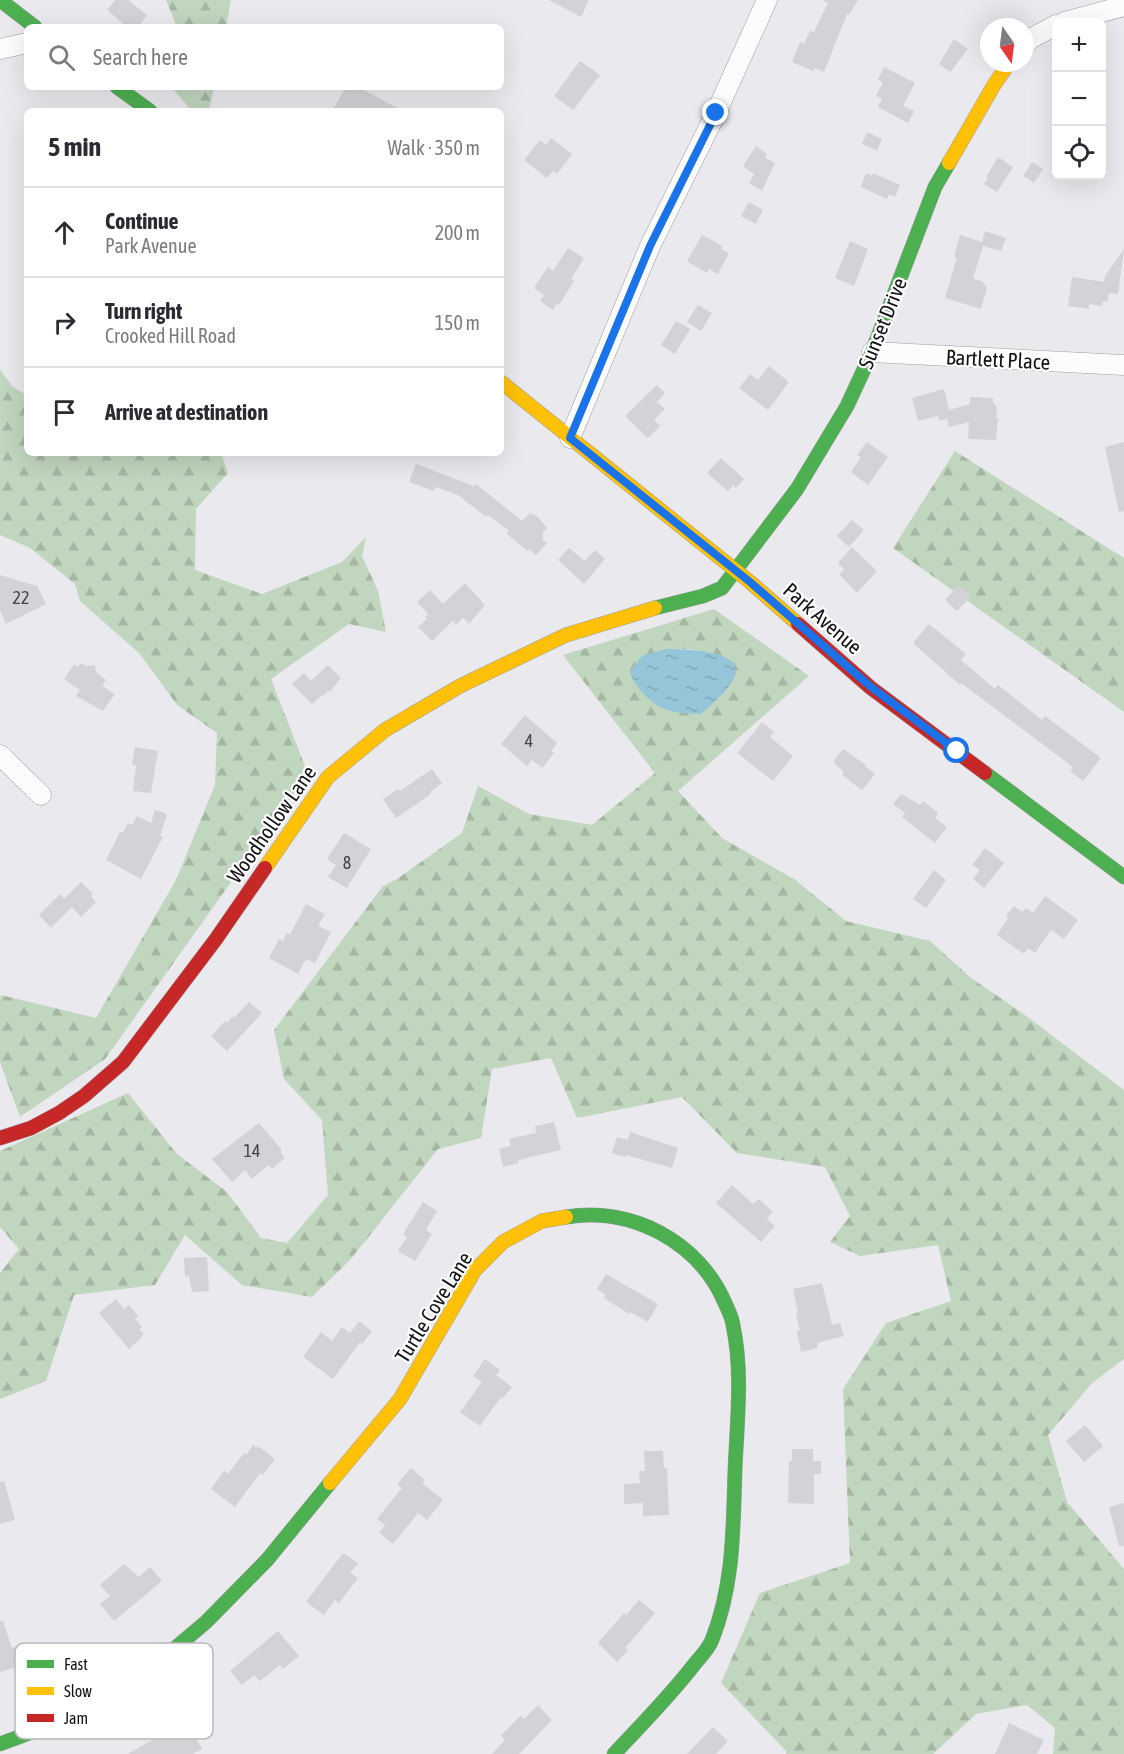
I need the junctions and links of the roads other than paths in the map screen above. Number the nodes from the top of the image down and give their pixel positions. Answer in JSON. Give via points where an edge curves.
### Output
{"nodes":[{"id":1,"x":767,"y":0,"type":"edge"},
{"id":2,"x":1124,"y":6,"type":"edge"},
{"id":3,"x":3,"y":9,"type":"edge"},
{"id":4,"x":1080,"y":18,"type":"edge"},
{"id":5,"x":30,"y":24,"type":"edge"},
{"id":6,"x":1052,"y":27,"type":"edge"},
{"id":7,"x":1034,"y":37,"type":"edge"},
{"id":8,"x":24,"y":43,"type":"edge"},
{"id":9,"x":0,"y":49,"type":"edge"},
{"id":10,"x":1003,"y":72,"type":"edge"},
{"id":11,"x":121,"y":90,"type":"edge"},
{"id":12,"x":146,"y":108,"type":"edge"},
{"id":13,"x":872,"y":352,"type":"junction"},
{"id":14,"x":1124,"y":365,"type":"edge"},
{"id":15,"x":504,"y":384,"type":"edge"},
{"id":16,"x":570,"y":438,"type":"junction"},
{"id":17,"x":735,"y":571,"type":"junction"},
{"id":18,"x":0,"y":755,"type":"edge"},
{"id":19,"x":41,"y":795,"type":"dead end"},
{"id":20,"x":1124,"y":878,"type":"edge"},
{"id":21,"x":0,"y":1138,"type":"edge"},
{"id":22,"x":182,"y":1643,"type":"edge"},
{"id":23,"x":15,"y":1738,"type":"edge"},
{"id":24,"x":0,"y":1744,"type":"edge"},
{"id":25,"x":614,"y":1754,"type":"edge"}],
"edges":[{"from":1,"to":16,"type":"street","via":[[650,246]]},
{"from":2,"to":4,"type":"street"},
{"from":3,"to":5,"type":"street"},
{"from":6,"to":7,"type":"street"},
{"from":8,"to":9,"type":"street"},
{"from":10,"to":13,"type":"street","name":"Sunset Drive","via":[[935,187]]},
{"from":11,"to":12,"type":"street"},
{"from":13,"to":14,"type":"street","name":"Bartlett Place"},
{"from":13,"to":17,"type":"street","name":"Sunset Drive","via":[[847,406],[797,489]]},
{"from":15,"to":16,"type":"street","name":"Park Avenue"},
{"from":16,"to":17,"type":"street","name":"Park Avenue"},
{"from":17,"to":20,"type":"street","name":"Park Avenue","via":[[871,687]]},
{"from":17,"to":21,"type":"street","name":"Woodhollow Lane","via":[[722,588],[703,596],[566,635],[460,686],[384,730],[328,777],[216,939],[123,1062],[59,1113],[32,1128]]},
{"from":18,"to":19,"type":"street"},
{"from":22,"to":25,"type":"street","name":"Turtle Cove Lane","via":[[267,1560],[400,1399],[475,1270],[503,1242],[542,1221],[584,1214],[621,1218],[657,1230],[692,1253],[718,1287],[733,1322],[739,1365],[728,1591],[711,1644],[671,1694]]},
{"from":23,"to":24,"type":"street","name":"Turtle Cove Lane"}]}
